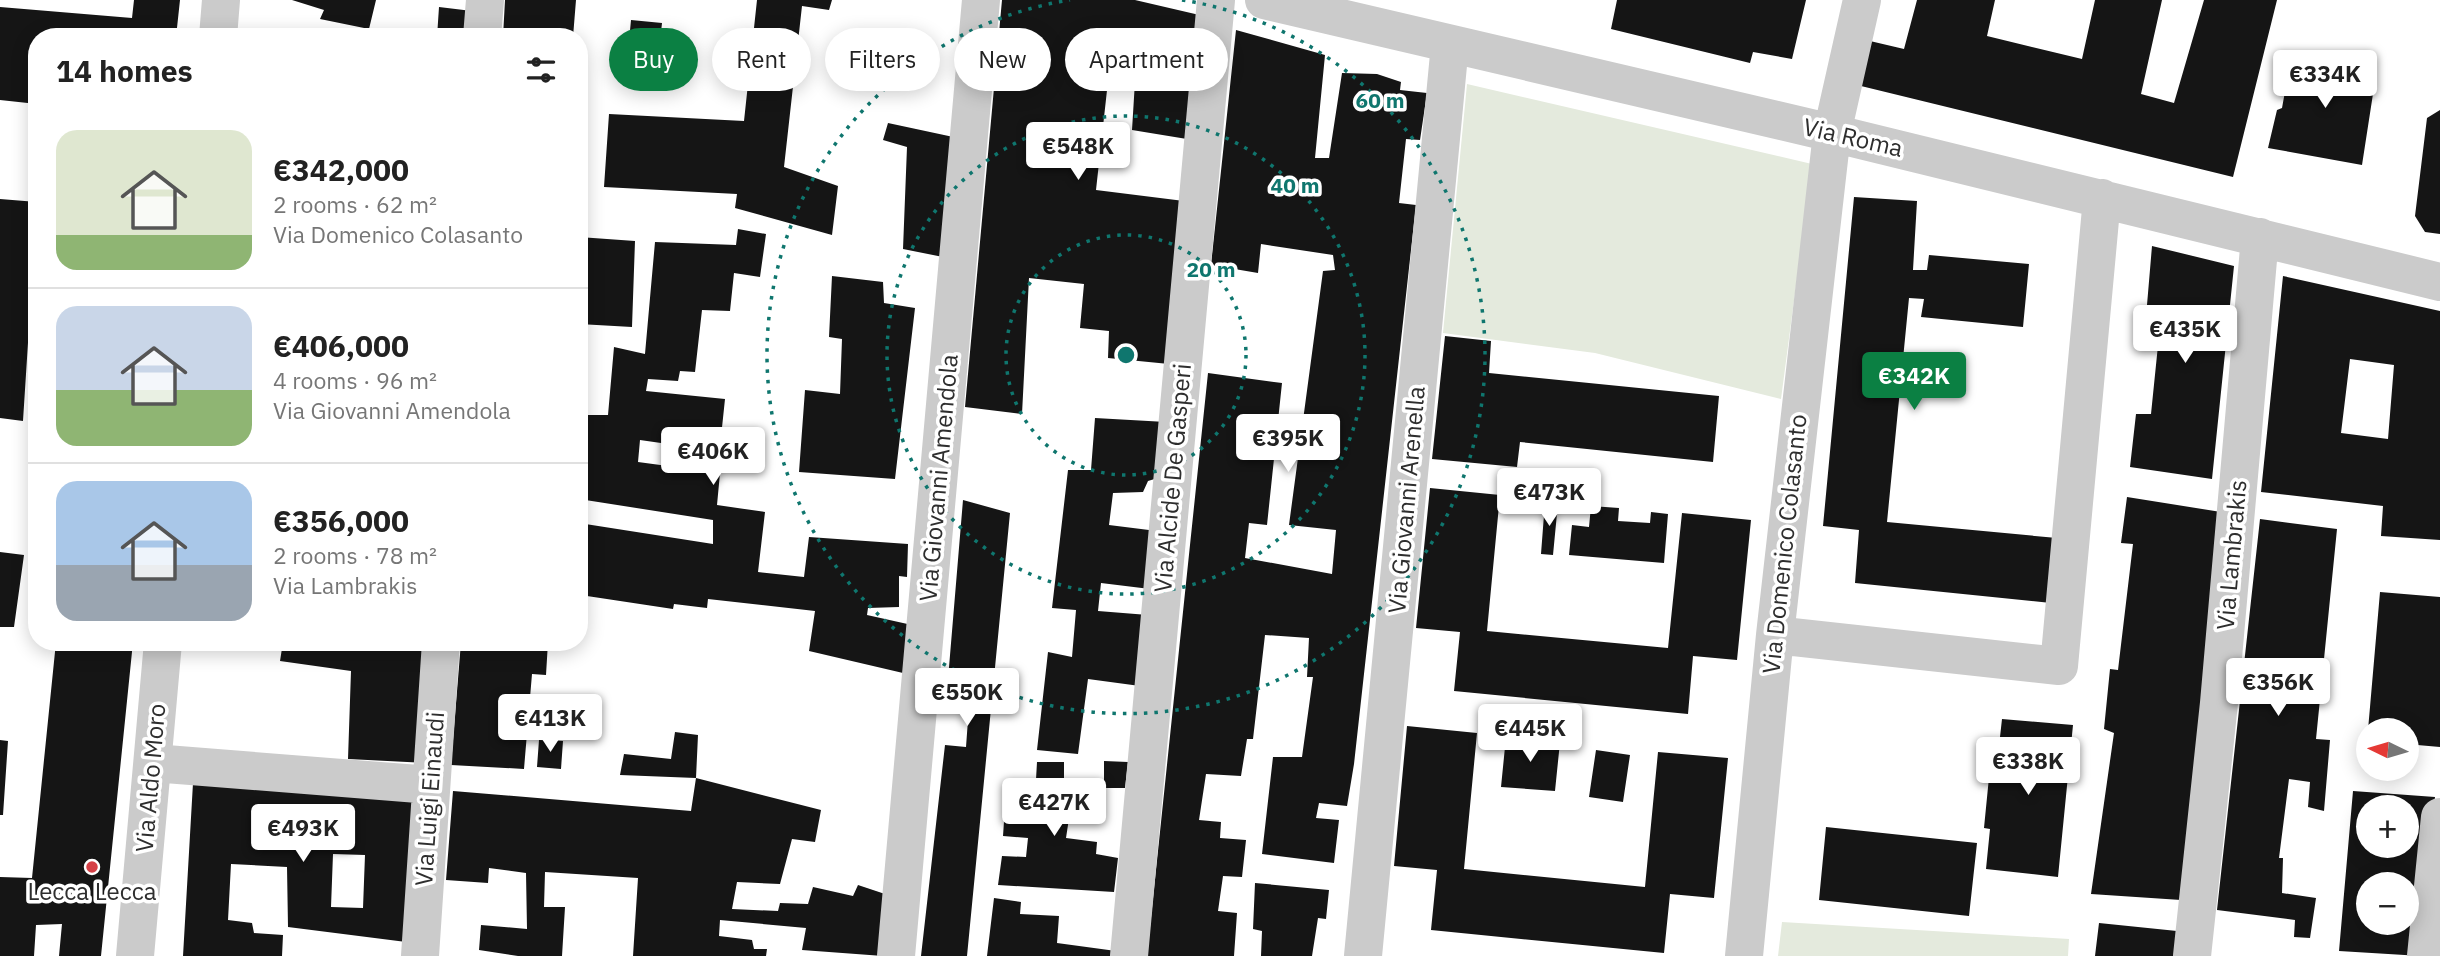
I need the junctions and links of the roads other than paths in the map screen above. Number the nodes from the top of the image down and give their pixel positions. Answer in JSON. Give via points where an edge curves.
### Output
{"nodes":[{"id":1,"x":221,"y":0,"type":"edge"},
{"id":2,"x":485,"y":0,"type":"edge"},
{"id":3,"x":981,"y":0,"type":"edge"},
{"id":4,"x":1216,"y":0,"type":"edge"},
{"id":5,"x":1264,"y":0,"type":"edge"},
{"id":6,"x":1862,"y":0,"type":"edge"},
{"id":7,"x":1311,"y":6,"type":"edge"},
{"id":8,"x":219,"y":28,"type":"edge"},
{"id":9,"x":483,"y":28,"type":"edge"},
{"id":10,"x":1450,"y":44,"type":"junction"},
{"id":11,"x":1832,"y":133,"type":"junction"},
{"id":12,"x":2102,"y":198,"type":"junction"},
{"id":13,"x":2260,"y":237,"type":"junction"},
{"id":14,"x":2440,"y":282,"type":"edge"},
{"id":15,"x":1774,"y":635,"type":"junction"},
{"id":16,"x":162,"y":651,"type":"edge"},
{"id":17,"x":439,"y":651,"type":"edge"},
{"id":18,"x":153,"y":763,"type":"junction"},
{"id":19,"x":431,"y":785,"type":"junction"},
{"id":20,"x":2440,"y":817,"type":"edge"},
{"id":21,"x":135,"y":956,"type":"edge"},
{"id":22,"x":420,"y":956,"type":"edge"},
{"id":23,"x":896,"y":956,"type":"edge"},
{"id":24,"x":1129,"y":956,"type":"edge"},
{"id":25,"x":1363,"y":956,"type":"edge"},
{"id":26,"x":1744,"y":956,"type":"edge"},
{"id":27,"x":2192,"y":956,"type":"edge"},
{"id":28,"x":2427,"y":956,"type":"edge"}],
"edges":[{"from":1,"to":8,"type":"street"},
{"from":2,"to":9,"type":"street"},
{"from":3,"to":23,"type":"street","name":"Via Giovanni Amendola"},
{"from":4,"to":24,"type":"street","name":"Via Alcide De Gasperi"},
{"from":5,"to":7,"type":"street","name":"Via Roma"},
{"from":6,"to":11,"type":"street","name":"Via Domenico Colasanto"},
{"from":7,"to":10,"type":"street","name":"Via Roma"},
{"from":10,"to":11,"type":"street","name":"Via Roma"},
{"from":10,"to":25,"type":"street","name":"Via Giovanni Arenella"},
{"from":11,"to":12,"type":"street","name":"Via Roma"},
{"from":11,"to":15,"type":"street","name":"Via Domenico Colasanto"},
{"from":12,"to":13,"type":"street","name":"Via Roma"},
{"from":12,"to":15,"type":"street","via":[[2059,666]]},
{"from":13,"to":14,"type":"street","name":"Via Roma"},
{"from":13,"to":27,"type":"street","name":"Via Lambrakis"},
{"from":15,"to":26,"type":"street","name":"Via Domenico Colasanto"},
{"from":16,"to":18,"type":"street","name":"Via Aldo Moro"},
{"from":17,"to":19,"type":"street","name":"Via Luigi Einaudi"},
{"from":18,"to":19,"type":"street"},
{"from":18,"to":21,"type":"street","name":"Via Aldo Moro"},
{"from":19,"to":22,"type":"street","name":"Via Luigi Einaudi"},
{"from":20,"to":28,"type":"street"}]}
